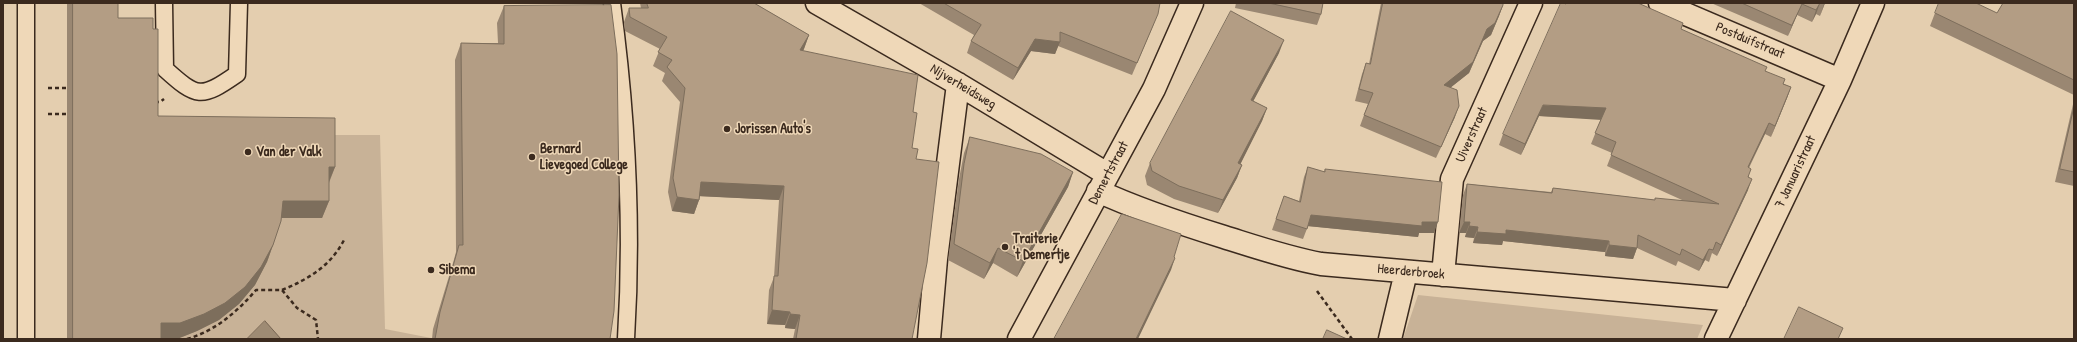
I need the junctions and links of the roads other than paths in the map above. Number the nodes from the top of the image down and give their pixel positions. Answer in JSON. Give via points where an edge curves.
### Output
{"nodes":[{"id":1,"x":26,"y":3,"type":"edge"},
{"id":2,"x":612,"y":3,"type":"edge"},
{"id":3,"x":817,"y":3,"type":"edge"},
{"id":4,"x":1192,"y":3,"type":"edge"},
{"id":5,"x":1531,"y":3,"type":"edge"},
{"id":6,"x":1660,"y":3,"type":"edge"},
{"id":7,"x":1873,"y":3,"type":"edge"},
{"id":8,"x":164,"y":8,"type":"edge"},
{"id":9,"x":239,"y":9,"type":"edge"},
{"id":10,"x":1840,"y":80,"type":"junction"},
{"id":11,"x":958,"y":84,"type":"junction"},
{"id":12,"x":1103,"y":182,"type":"junction"},
{"id":13,"x":1406,"y":272,"type":"junction"},
{"id":14,"x":1443,"y":275,"type":"junction"},
{"id":15,"x":1735,"y":300,"type":"junction"},
{"id":16,"x":26,"y":339,"type":"edge"},
{"id":17,"x":626,"y":339,"type":"edge"},
{"id":18,"x":929,"y":339,"type":"edge"},
{"id":19,"x":1019,"y":339,"type":"edge"},
{"id":20,"x":1390,"y":339,"type":"edge"},
{"id":21,"x":1716,"y":339,"type":"edge"}],
"edges":[{"from":1,"to":16,"type":"lane"},
{"from":2,"to":17,"type":"lane","via":[[624,114],[629,282]]},
{"from":3,"to":11,"type":"street","name":"Nijverheidsweg"},
{"from":4,"to":12,"type":"street","name":"Demertstraat","via":[[1154,89]]},
{"from":5,"to":14,"type":"street","name":"Uiverstraat","via":[[1452,179]]},
{"from":6,"to":10,"type":"street","name":"Postduifstraat"},
{"from":7,"to":10,"type":"street","name":"7 Januaristraat"},
{"from":8,"to":9,"type":"lane","via":[[165,69],[188,90],[201,92],[220,86],[237,74]]},
{"from":10,"to":15,"type":"street","name":"7 Januaristraat"},
{"from":11,"to":12,"type":"street","name":"Nijverheidsweg"},
{"from":11,"to":18,"type":"street","via":[[936,259]]},
{"from":12,"to":13,"type":"street","name":"Heerderbroek","via":[[1134,207],[1294,259]]},
{"from":12,"to":19,"type":"street","name":"Demertstraat"},
{"from":13,"to":14,"type":"street","name":"Heerderbroek"},
{"from":13,"to":20,"type":"street"},
{"from":14,"to":15,"type":"street","name":"Heerderbroek"},
{"from":15,"to":21,"type":"street","name":"7 Januaristraat"}]}
